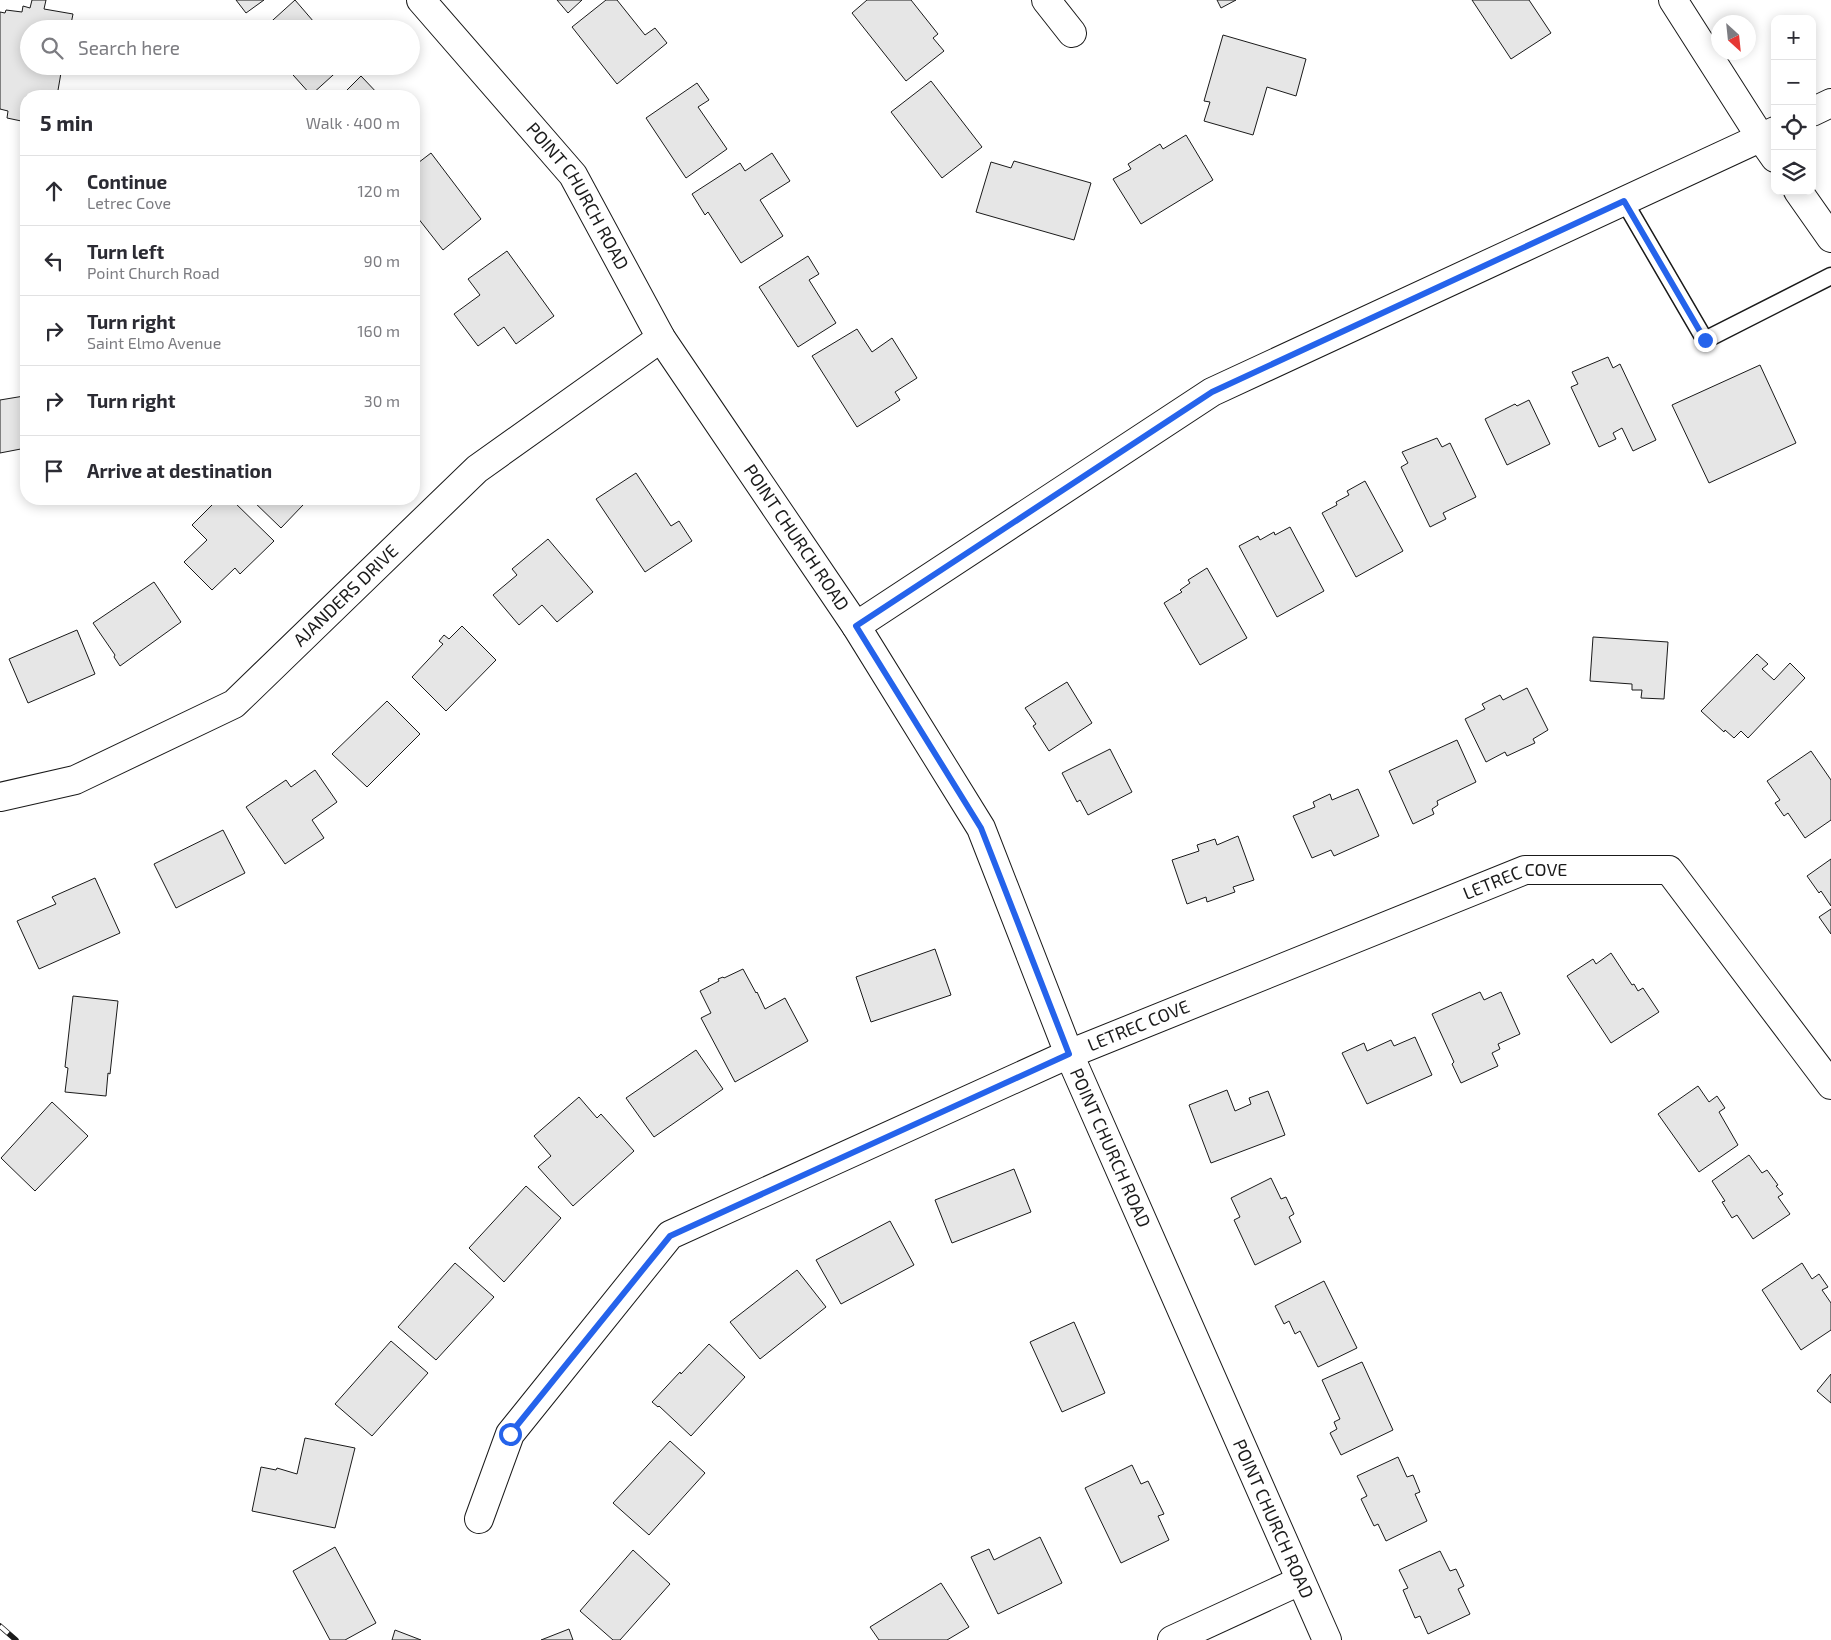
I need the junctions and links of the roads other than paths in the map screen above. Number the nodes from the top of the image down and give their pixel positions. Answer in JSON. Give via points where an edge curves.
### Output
{"nodes":[{"id":1,"x":421,"y":0,"type":"edge"},
{"id":2,"x":1046,"y":0,"type":"edge"},
{"id":3,"x":1673,"y":0,"type":"edge"},
{"id":4,"x":1072,"y":33,"type":"dead end"},
{"id":5,"x":1831,"y":103,"type":"edge"},
{"id":6,"x":1816,"y":110,"type":"edge"},
{"id":7,"x":1770,"y":143,"type":"edge"},
{"id":8,"x":1801,"y":195,"type":"edge"},
{"id":9,"x":1624,"y":201,"type":"junction"},
{"id":10,"x":1831,"y":238,"type":"edge"},
{"id":11,"x":1831,"y":276,"type":"edge"},
{"id":12,"x":661,"y":338,"type":"junction"},
{"id":13,"x":856,"y":626,"type":"junction"},
{"id":14,"x":0,"y":797,"type":"edge"},
{"id":15,"x":1069,"y":1054,"type":"junction"},
{"id":16,"x":1831,"y":1085,"type":"edge"},
{"id":17,"x":479,"y":1519,"type":"dead end"},
{"id":18,"x":1300,"y":1581,"type":"junction"},
{"id":19,"x":1172,"y":1640,"type":"edge"},
{"id":20,"x":1327,"y":1640,"type":"edge"}],
"edges":[{"from":1,"to":12,"type":"street","name":"POINT CHURCH ROAD","via":[[573,175]]},
{"from":2,"to":4,"type":"street"},
{"from":3,"to":7,"type":"street"},
{"from":5,"to":6,"type":"street"},
{"from":7,"to":9,"type":"street"},
{"from":8,"to":10,"type":"street"},
{"from":9,"to":11,"type":"lane","via":[[1705,340]]},
{"from":9,"to":13,"type":"street","via":[[1212,392]]},
{"from":12,"to":13,"type":"street","name":"POINT CHURCH ROAD"},
{"from":12,"to":14,"type":"street","name":"AJANDERS DRIVE","via":[[477,469],[234,704],[75,780]]},
{"from":13,"to":15,"type":"street","name":"POINT CHURCH ROAD","via":[[981,828]]},
{"from":15,"to":16,"type":"street","name":"LETREC COVE","via":[[1525,870],[1669,870]]},
{"from":15,"to":17,"type":"street","name":"LETREC COVE","via":[[670,1236],[510,1434]]},
{"from":15,"to":18,"type":"street","name":"POINT CHURCH ROAD"},
{"from":18,"to":19,"type":"street"},
{"from":18,"to":20,"type":"street","name":"POINT CHURCH ROAD"}]}
